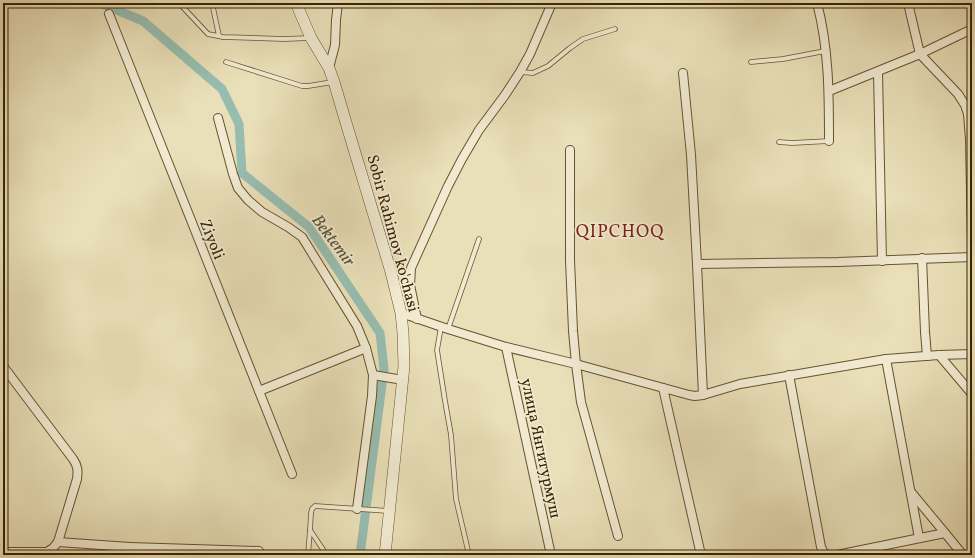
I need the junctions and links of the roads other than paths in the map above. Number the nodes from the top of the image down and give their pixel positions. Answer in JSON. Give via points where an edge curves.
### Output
{"nodes":[{"id":1,"x":179,"y":3,"type":"edge"},
{"id":2,"x":212,"y":3,"type":"edge"},
{"id":3,"x":296,"y":3,"type":"edge"},
{"id":4,"x":338,"y":3,"type":"edge"},
{"id":5,"x":552,"y":3,"type":"edge"},
{"id":6,"x":817,"y":3,"type":"edge"},
{"id":7,"x":908,"y":3,"type":"edge"},
{"id":8,"x":109,"y":14,"type":"dead end"},
{"id":9,"x":615,"y":29,"type":"dead end"},
{"id":10,"x":972,"y":29,"type":"edge"},
{"id":11,"x":218,"y":36,"type":"junction"},
{"id":12,"x":311,"y":38,"type":"junction"},
{"id":13,"x":826,"y":51,"type":"junction"},
{"id":14,"x":920,"y":54,"type":"junction"},
{"id":15,"x":226,"y":62,"type":"dead end"},
{"id":16,"x":751,"y":62,"type":"dead end"},
{"id":17,"x":328,"y":68,"type":"junction"},
{"id":18,"x":520,"y":72,"type":"junction"},
{"id":19,"x":878,"y":72,"type":"junction"},
{"id":20,"x":683,"y":73,"type":"dead end"},
{"id":21,"x":334,"y":82,"type":"junction"},
{"id":22,"x":829,"y":91,"type":"junction"},
{"id":23,"x":218,"y":118,"type":"dead end"},
{"id":24,"x":829,"y":141,"type":"joint"},
{"id":25,"x":778,"y":142,"type":"dead end"},
{"id":26,"x":570,"y":150,"type":"dead end"},
{"id":27,"x":972,"y":174,"type":"edge"},
{"id":28,"x":479,"y":239,"type":"dead end"},
{"id":29,"x":972,"y":243,"type":"edge"},
{"id":30,"x":972,"y":257,"type":"edge"},
{"id":31,"x":922,"y":258,"type":"junction"},
{"id":32,"x":882,"y":260,"type":"junction"},
{"id":33,"x":697,"y":264,"type":"junction"},
{"id":34,"x":401,"y":313,"type":"junction"},
{"id":35,"x":417,"y":319,"type":"junction"},
{"id":36,"x":444,"y":328,"type":"junction"},
{"id":37,"x":506,"y":347,"type":"junction"},
{"id":38,"x":366,"y":348,"type":"junction"},
{"id":39,"x":972,"y":354,"type":"edge"},
{"id":40,"x":939,"y":355,"type":"junction"},
{"id":41,"x":926,"y":356,"type":"junction"},
{"id":42,"x":886,"y":359,"type":"junction"},
{"id":43,"x":576,"y":364,"type":"junction"},
{"id":44,"x":3,"y":366,"type":"edge"},
{"id":45,"x":376,"y":376,"type":"junction"},
{"id":46,"x":789,"y":376,"type":"junction"},
{"id":47,"x":403,"y":380,"type":"junction"},
{"id":48,"x":663,"y":388,"type":"junction"},
{"id":49,"x":258,"y":391,"type":"junction"},
{"id":50,"x":972,"y":394,"type":"edge"},
{"id":51,"x":703,"y":395,"type":"junction"},
{"id":52,"x":292,"y":474,"type":"dead end"},
{"id":53,"x":910,"y":491,"type":"junction"},
{"id":54,"x":360,"y":509,"type":"junction"},
{"id":55,"x":386,"y":511,"type":"junction"},
{"id":56,"x":310,"y":530,"type":"junction"},
{"id":57,"x":945,"y":533,"type":"junction"},
{"id":58,"x":618,"y":536,"type":"dead end"},
{"id":59,"x":919,"y":538,"type":"junction"},
{"id":60,"x":58,"y":542,"type":"junction"},
{"id":61,"x":130,"y":547,"type":"junction"},
{"id":62,"x":259,"y":551,"type":"dead end"},
{"id":63,"x":3,"y":552,"type":"edge"},
{"id":64,"x":39,"y":554,"type":"edge"},
{"id":65,"x":136,"y":555,"type":"edge"},
{"id":66,"x":308,"y":555,"type":"edge"},
{"id":67,"x":325,"y":555,"type":"edge"},
{"id":68,"x":385,"y":555,"type":"edge"},
{"id":69,"x":469,"y":555,"type":"edge"},
{"id":70,"x":551,"y":555,"type":"edge"},
{"id":71,"x":701,"y":555,"type":"edge"},
{"id":72,"x":828,"y":555,"type":"edge"},
{"id":73,"x":837,"y":555,"type":"edge"},
{"id":74,"x":963,"y":555,"type":"edge"}],
"edges":[{"from":1,"to":11,"type":"lane","via":[[208,34]]},
{"from":2,"to":11,"type":"lane"},
{"from":3,"to":12,"type":"street","name":"Sobir Rahimov ko'chasi"},
{"from":4,"to":17,"type":"street","via":[[335,45]]},
{"from":5,"to":18,"type":"street"},
{"from":6,"to":13,"type":"street"},
{"from":7,"to":14,"type":"street"},
{"from":8,"to":49,"type":"street","name":"Ziyoli"},
{"from":9,"to":18,"type":"lane","via":[[583,39],[548,66],[533,73]]},
{"from":10,"to":14,"type":"street"},
{"from":11,"to":12,"type":"lane","via":[[284,40]]},
{"from":12,"to":17,"type":"street","name":"Sobir Rahimov ko'chasi"},
{"from":13,"to":16,"type":"lane"},
{"from":13,"to":22,"type":"street"},
{"from":14,"to":19,"type":"street"},
{"from":14,"to":27,"type":"street","via":[[958,94],[965,105],[968,114]]},
{"from":15,"to":21,"type":"lane","via":[[302,86]]},
{"from":17,"to":21,"type":"street","name":"Sobir Rahimov ko'chasi"},
{"from":18,"to":35,"type":"street","via":[[462,159],[411,268],[410,285]]},
{"from":19,"to":22,"type":"street"},
{"from":19,"to":32,"type":"street"},
{"from":20,"to":33,"type":"street"},
{"from":21,"to":34,"type":"street","name":"Sobir Rahimov ko'chasi"},
{"from":22,"to":24,"type":"street"},
{"from":23,"to":38,"type":"street","via":[[238,188],[262,212],[302,237],[357,326]]},
{"from":24,"to":25,"type":"lane"},
{"from":26,"to":43,"type":"street","via":[[570,260]]},
{"from":27,"to":29,"type":"street"},
{"from":28,"to":36,"type":"lane"},
{"from":30,"to":31,"type":"street"},
{"from":31,"to":32,"type":"street"},
{"from":31,"to":41,"type":"street"},
{"from":32,"to":33,"type":"street"},
{"from":33,"to":51,"type":"street"},
{"from":34,"to":35,"type":"street"},
{"from":34,"to":47,"type":"street","name":"Sobir Rahimov ko'chasi"},
{"from":35,"to":36,"type":"street"},
{"from":36,"to":37,"type":"street"},
{"from":36,"to":69,"type":"lane","via":[[437,350],[452,435],[456,499]]},
{"from":37,"to":43,"type":"street"},
{"from":37,"to":70,"type":"street","name":"улица Янгитурмуш"},
{"from":38,"to":45,"type":"street"},
{"from":38,"to":49,"type":"street"},
{"from":39,"to":40,"type":"street"},
{"from":40,"to":41,"type":"street"},
{"from":40,"to":50,"type":"street"},
{"from":41,"to":42,"type":"street"},
{"from":42,"to":46,"type":"street"},
{"from":42,"to":53,"type":"street"},
{"from":43,"to":48,"type":"street"},
{"from":43,"to":58,"type":"street","via":[[581,402]]},
{"from":44,"to":60,"type":"street","via":[[77,465],[77,479]]},
{"from":45,"to":47,"type":"street"},
{"from":45,"to":54,"type":"street"},
{"from":46,"to":51,"type":"street","via":[[740,384]]},
{"from":46,"to":72,"type":"street","via":[[821,547]]},
{"from":47,"to":55,"type":"street","name":"Sobir Rahimov ko'chasi"},
{"from":48,"to":51,"type":"street","via":[[689,395]]},
{"from":48,"to":71,"type":"street"},
{"from":49,"to":52,"type":"street","name":"Ziyoli"},
{"from":53,"to":57,"type":"street"},
{"from":53,"to":59,"type":"street"},
{"from":54,"to":55,"type":"lane"},
{"from":54,"to":56,"type":"lane","via":[[315,506],[311,513]]},
{"from":55,"to":68,"type":"street","name":"Sobir Rahimov ko'chasi"},
{"from":56,"to":66,"type":"lane"},
{"from":56,"to":67,"type":"lane"},
{"from":57,"to":59,"type":"street"},
{"from":57,"to":74,"type":"street"},
{"from":59,"to":73,"type":"street"},
{"from":60,"to":61,"type":"street"},
{"from":60,"to":64,"type":"street","via":[[47,552]]},
{"from":61,"to":62,"type":"street"},
{"from":61,"to":65,"type":"street"},
{"from":63,"to":64,"type":"street"}]}
